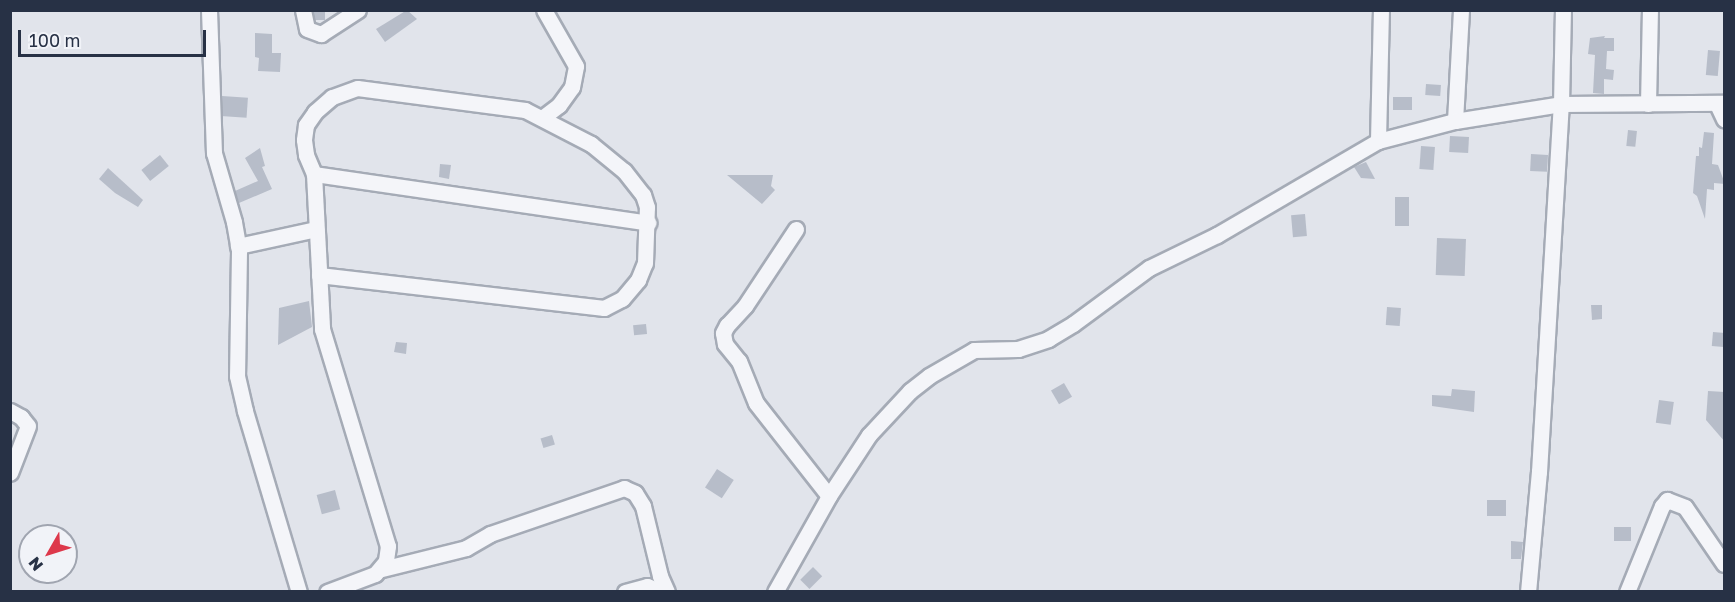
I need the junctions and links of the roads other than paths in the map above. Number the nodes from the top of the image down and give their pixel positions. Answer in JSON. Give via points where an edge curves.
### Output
{"nodes":[{"id":1,"x":209,"y":10,"type":"edge"},
{"id":2,"x":303,"y":10,"type":"edge"},
{"id":3,"x":358,"y":10,"type":"edge"},
{"id":4,"x":544,"y":10,"type":"edge"},
{"id":5,"x":1381,"y":10,"type":"edge"},
{"id":6,"x":1461,"y":10,"type":"edge"},
{"id":7,"x":1563,"y":10,"type":"edge"},
{"id":8,"x":1650,"y":10,"type":"edge"},
{"id":9,"x":1561,"y":104,"type":"junction"},
{"id":10,"x":1648,"y":104,"type":"junction"},
{"id":11,"x":1721,"y":104,"type":"edge"},
{"id":12,"x":542,"y":118,"type":"junction"},
{"id":13,"x":1725,"y":119,"type":"edge"},
{"id":14,"x":1455,"y":121,"type":"junction"},
{"id":15,"x":1378,"y":141,"type":"junction"},
{"id":16,"x":314,"y":174,"type":"junction"},
{"id":17,"x":648,"y":223,"type":"junction"},
{"id":18,"x":316,"y":229,"type":"junction"},
{"id":19,"x":796,"y":229,"type":"dead end"},
{"id":20,"x":238,"y":246,"type":"junction"},
{"id":21,"x":320,"y":275,"type":"junction"},
{"id":22,"x":10,"y":411,"type":"edge"},
{"id":23,"x":10,"y":473,"type":"edge"},
{"id":24,"x":829,"y":496,"type":"junction"},
{"id":25,"x":1725,"y":564,"type":"edge"},
{"id":26,"x":382,"y":569,"type":"junction"},
{"id":27,"x":299,"y":591,"type":"edge"},
{"id":28,"x":327,"y":591,"type":"edge"},
{"id":29,"x":625,"y":591,"type":"edge"},
{"id":30,"x":665,"y":591,"type":"edge"},
{"id":31,"x":775,"y":591,"type":"edge"},
{"id":32,"x":1528,"y":591,"type":"edge"},
{"id":33,"x":1627,"y":591,"type":"edge"}],
"edges":[{"from":1,"to":20,"type":"street","via":[[214,153]]},
{"from":2,"to":3,"type":"street","via":[[307,29],[321,34]]},
{"from":4,"to":12,"type":"street","via":[[576,66],[572,87],[559,105]]},
{"from":5,"to":15,"type":"street"},
{"from":6,"to":14,"type":"street"},
{"from":7,"to":9,"type":"street"},
{"from":8,"to":10,"type":"street"},
{"from":9,"to":10,"type":"street"},
{"from":9,"to":14,"type":"street"},
{"from":9,"to":32,"type":"street"},
{"from":10,"to":11,"type":"street"},
{"from":11,"to":13,"type":"street"},
{"from":12,"to":16,"type":"street","via":[[500,105],[357,88],[332,97],[306,124],[306,155]]},
{"from":12,"to":17,"type":"street","via":[[591,144],[624,171],[643,195]]},
{"from":14,"to":15,"type":"street"},
{"from":15,"to":24,"type":"street","via":[[1217,235],[1149,268],[1048,339],[1018,349],[974,350],[948,363],[910,391],[879,423]]},
{"from":16,"to":17,"type":"street"},
{"from":16,"to":18,"type":"street"},
{"from":17,"to":21,"type":"street","via":[[645,263],[638,280],[622,299],[604,308]]},
{"from":18,"to":20,"type":"street"},
{"from":18,"to":21,"type":"street"},
{"from":19,"to":24,"type":"street","via":[[723,333],[724,344],[739,361],[756,403]]},
{"from":20,"to":27,"type":"street","via":[[237,376]]},
{"from":21,"to":26,"type":"street","via":[[327,353],[388,546]]},
{"from":22,"to":23,"type":"street","via":[[28,426]]},
{"from":24,"to":31,"type":"street"},
{"from":25,"to":33,"type":"street","via":[[1684,507],[1667,500]]},
{"from":26,"to":28,"type":"street"},
{"from":26,"to":30,"type":"street","via":[[466,548],[519,523],[624,488],[635,493],[644,506]]},
{"from":29,"to":30,"type":"street","via":[[647,586]]}]}
